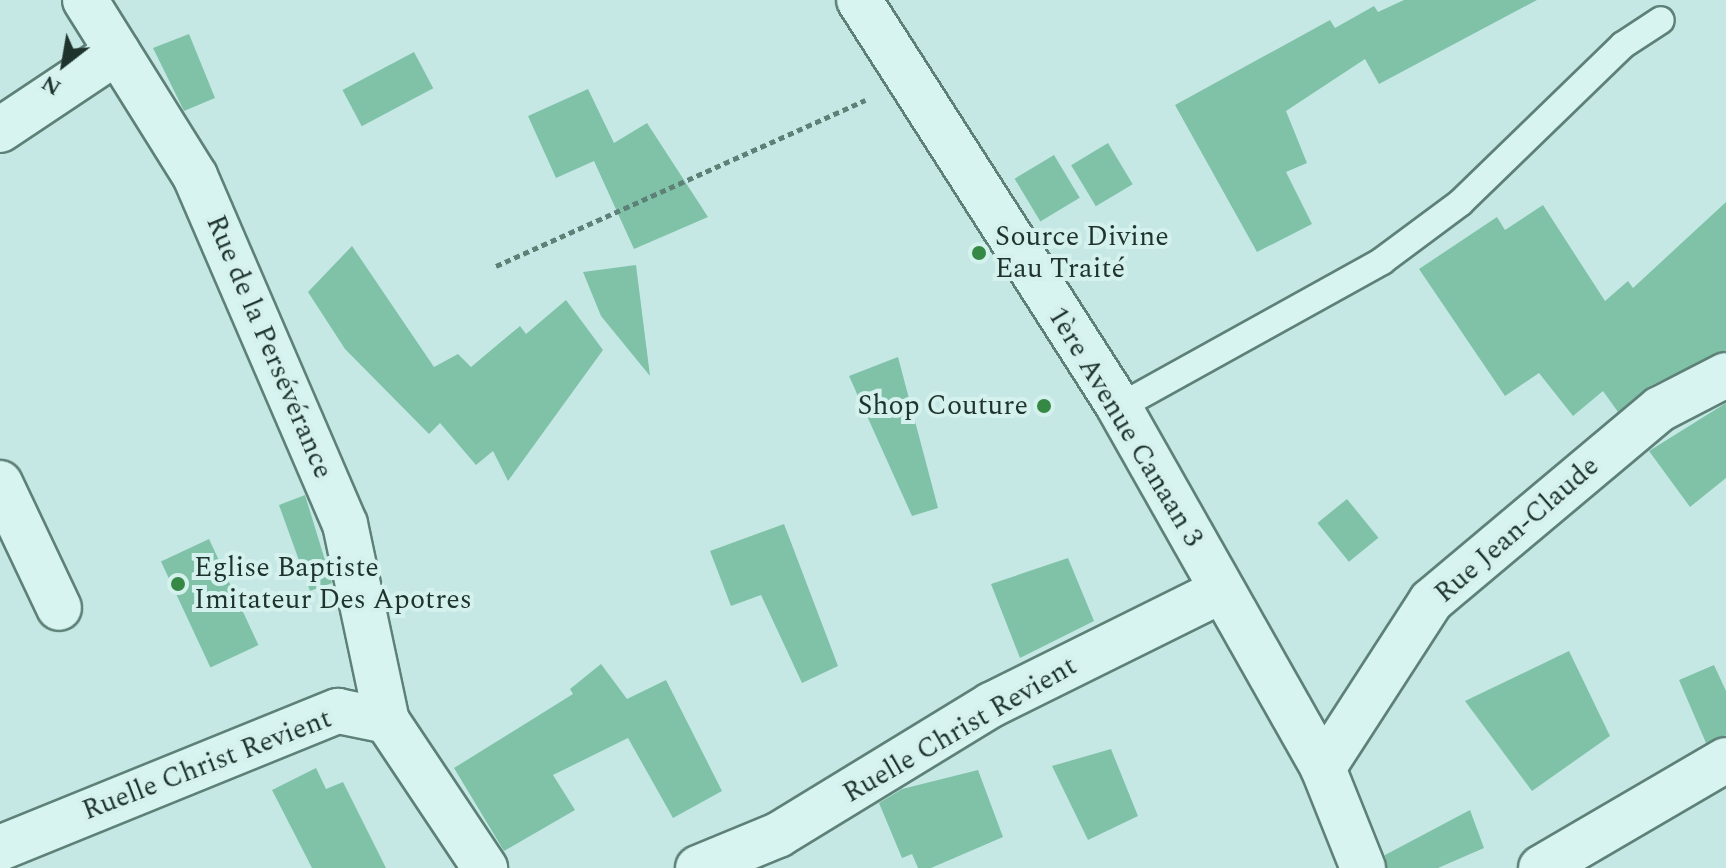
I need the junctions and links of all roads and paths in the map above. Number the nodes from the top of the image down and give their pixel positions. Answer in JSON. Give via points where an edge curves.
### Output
{"nodes":[{"id":1,"x":85,"y":0,"type":"edge"},
{"id":2,"x":859,"y":0,"type":"edge"},
{"id":3,"x":1661,"y":20,"type":"dead end"},
{"id":4,"x":117,"y":52,"type":"junction"},
{"id":5,"x":906,"y":82,"type":"junction"},
{"id":6,"x":0,"y":130,"type":"edge"},
{"id":7,"x":496,"y":266,"type":"dead end"},
{"id":8,"x":1726,"y":375,"type":"edge"},
{"id":9,"x":1119,"y":407,"type":"junction"},
{"id":10,"x":0,"y":483,"type":"edge"},
{"id":11,"x":1221,"y":591,"type":"junction"},
{"id":12,"x":59,"y":608,"type":"dead end"},
{"id":13,"x":387,"y":721,"type":"junction"},
{"id":14,"x":1726,"y":760,"type":"edge"},
{"id":15,"x":1323,"y":768,"type":"junction"},
{"id":16,"x":0,"y":848,"type":"edge"},
{"id":17,"x":788,"y":851,"type":"edge"},
{"id":18,"x":485,"y":868,"type":"edge"},
{"id":19,"x":698,"y":868,"type":"edge"},
{"id":20,"x":1363,"y":868,"type":"edge"},
{"id":21,"x":1541,"y":868,"type":"edge"}],
"edges":[{"from":1,"to":4,"type":"street","name":"Rue de la Persévérance"},
{"from":2,"to":5,"type":"street","name":"1ère Avenue Canaan 3"},
{"from":3,"to":9,"type":"lane","via":[[1623,45],[1460,203],[1382,261]]},
{"from":4,"to":6,"type":"street"},
{"from":4,"to":13,"type":"street","name":"Rue de la Persévérance","via":[[195,176],[345,524]]},
{"from":5,"to":7,"type":"path"},
{"from":5,"to":9,"type":"street","name":"1ère Avenue Canaan 3"},
{"from":8,"to":15,"type":"street","name":"Rue Jean-Claude","via":[[1660,409],[1431,601]]},
{"from":9,"to":11,"type":"street","name":"1ère Avenue Canaan 3"},
{"from":10,"to":12,"type":"street"},
{"from":11,"to":15,"type":"street","name":"1ère Avenue Canaan 3"},
{"from":11,"to":17,"type":"street","name":"Ruelle Christ Revient","via":[[991,705]]},
{"from":13,"to":16,"type":"street","name":"Ruelle Christ Revient","via":[[338,711]]},
{"from":13,"to":18,"type":"street"},
{"from":14,"to":21,"type":"street"},
{"from":15,"to":20,"type":"street","name":"1ère Avenue Canaan 3"},
{"from":17,"to":19,"type":"street","name":"Ruelle Christ Revient"}]}
